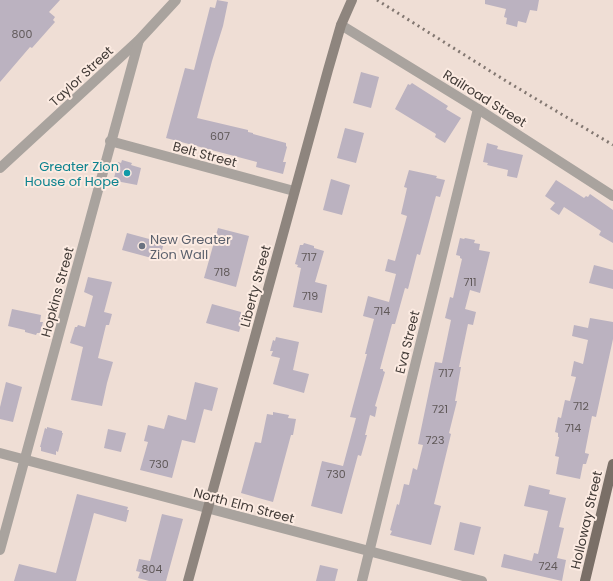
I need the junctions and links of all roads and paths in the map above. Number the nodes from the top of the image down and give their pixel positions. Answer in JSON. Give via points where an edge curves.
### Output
{"nodes":[{"id":1,"x":176,"y":0,"type":"edge"},
{"id":2,"x":352,"y":0,"type":"edge"},
{"id":3,"x":341,"y":25,"type":"junction"},
{"id":4,"x":139,"y":40,"type":"junction"},
{"id":5,"x":478,"y":109,"type":"junction"},
{"id":6,"x":110,"y":141,"type":"junction"},
{"id":7,"x":0,"y":168,"type":"edge"},
{"id":8,"x":294,"y":191,"type":"junction"},
{"id":9,"x":613,"y":196,"type":"edge"},
{"id":10,"x":0,"y":453,"type":"edge"},
{"id":11,"x":24,"y":460,"type":"junction"},
{"id":12,"x":613,"y":464,"type":"edge"},
{"id":13,"x":208,"y":509,"type":"junction"},
{"id":14,"x":0,"y":550,"type":"edge"},
{"id":15,"x":369,"y":551,"type":"junction"},
{"id":16,"x":188,"y":581,"type":"edge"},
{"id":17,"x":362,"y":581,"type":"edge"},
{"id":18,"x":482,"y":581,"type":"edge"},
{"id":19,"x":585,"y":581,"type":"edge"}],
"edges":[{"from":1,"to":4,"type":"street","name":"Taylor Street"},
{"from":2,"to":3,"type":"street","name":"Liberty Street"},
{"from":3,"to":5,"type":"street","name":"Railroad Street"},
{"from":3,"to":8,"type":"street","name":"Liberty Street"},
{"from":4,"to":6,"type":"street","name":"Hopkins Street"},
{"from":4,"to":7,"type":"street","name":"Taylor Street"},
{"from":5,"to":9,"type":"street","name":"Railroad Street"},
{"from":5,"to":15,"type":"street","name":"Eva Street"},
{"from":6,"to":8,"type":"street","name":"Belt Street"},
{"from":6,"to":11,"type":"street","name":"Hopkins Street"},
{"from":8,"to":13,"type":"street","name":"Liberty Street"},
{"from":10,"to":11,"type":"street","name":"North Elm Street"},
{"from":11,"to":13,"type":"street","name":"North Elm Street"},
{"from":11,"to":14,"type":"street","name":"Hopkins Street"},
{"from":12,"to":19,"type":"main road","name":"Holloway Street"},
{"from":13,"to":15,"type":"street","name":"North Elm Street"},
{"from":13,"to":16,"type":"street","name":"Liberty Street"},
{"from":15,"to":17,"type":"street","name":"Eva Street"},
{"from":15,"to":18,"type":"street","name":"North Elm Street"}]}
